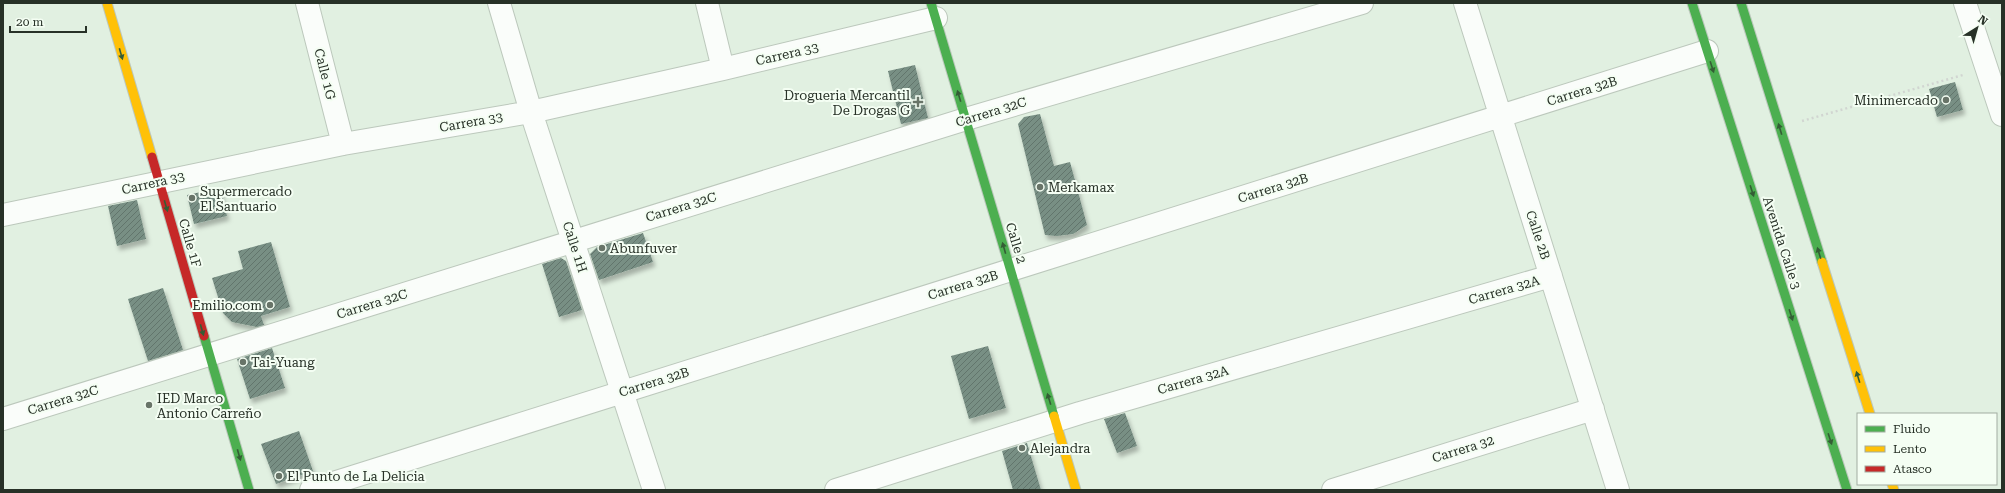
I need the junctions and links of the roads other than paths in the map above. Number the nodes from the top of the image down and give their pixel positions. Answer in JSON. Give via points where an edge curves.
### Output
{"nodes":[{"id":1,"x":107,"y":3,"type":"edge"},
{"id":2,"x":307,"y":3,"type":"edge"},
{"id":3,"x":499,"y":3,"type":"edge"},
{"id":4,"x":707,"y":3,"type":"edge"},
{"id":5,"x":1362,"y":3,"type":"edge"},
{"id":6,"x":1465,"y":3,"type":"edge"},
{"id":7,"x":1692,"y":3,"type":"edge"},
{"id":8,"x":1741,"y":3,"type":"edge"},
{"id":9,"x":1965,"y":3,"type":"edge"},
{"id":10,"x":934,"y":11,"type":"edge"},
{"id":11,"x":1707,"y":51,"type":"junction"},
{"id":12,"x":1994,"y":66,"type":"edge"},
{"id":13,"x":723,"y":69,"type":"junction"},
{"id":14,"x":531,"y":112,"type":"junction"},
{"id":15,"x":2002,"y":115,"type":"edge"},
{"id":16,"x":1500,"y":116,"type":"junction"},
{"id":17,"x":966,"y":119,"type":"junction"},
{"id":18,"x":343,"y":144,"type":"junction"},
{"id":19,"x":159,"y":182,"type":"junction"},
{"id":20,"x":3,"y":215,"type":"edge"},
{"id":21,"x":574,"y":241,"type":"junction"},
{"id":22,"x":1011,"y":270,"type":"junction"},
{"id":23,"x":1551,"y":276,"type":"junction"},
{"id":24,"x":209,"y":355,"type":"junction"},
{"id":25,"x":623,"y":392,"type":"junction"},
{"id":26,"x":1593,"y":409,"type":"junction"},
{"id":27,"x":1870,"y":413,"type":"edge"},
{"id":28,"x":3,"y":419,"type":"edge"},
{"id":29,"x":1056,"y":420,"type":"junction"},
{"id":30,"x":249,"y":490,"type":"edge"},
{"id":31,"x":311,"y":490,"type":"edge"},
{"id":32,"x":654,"y":490,"type":"edge"},
{"id":33,"x":836,"y":490,"type":"edge"},
{"id":34,"x":1076,"y":490,"type":"edge"},
{"id":35,"x":1334,"y":490,"type":"edge"},
{"id":36,"x":1618,"y":490,"type":"edge"},
{"id":37,"x":1847,"y":490,"type":"edge"}],
"edges":[{"from":1,"to":19,"type":"street","name":"Calle 1F","one_way":true},
{"from":2,"to":18,"type":"street","name":"Calle 1G"},
{"from":3,"to":14,"type":"street","name":"Calle 1H"},
{"from":4,"to":13,"type":"street"},
{"from":5,"to":17,"type":"street","name":"Carrera 32C"},
{"from":6,"to":16,"type":"street","name":"Calle 2B"},
{"from":7,"to":11,"type":"street","name":"Avenida Calle 3"},
{"from":27,"to":8,"type":"street","one_way":true},
{"from":9,"to":12,"type":"street"},
{"from":10,"to":13,"type":"street","name":"Carrera 33"},
{"from":17,"to":10,"type":"street","name":"Calle 2","one_way":true},
{"from":11,"to":16,"type":"street","name":"Carrera 32B"},
{"from":11,"to":37,"type":"street","name":"Avenida Calle 3","one_way":true},
{"from":12,"to":15,"type":"street"},
{"from":13,"to":14,"type":"street","name":"Carrera 33"},
{"from":14,"to":18,"type":"street","name":"Carrera 33"},
{"from":14,"to":21,"type":"street","name":"Calle 1H"},
{"from":16,"to":22,"type":"street","name":"Carrera 32B"},
{"from":16,"to":23,"type":"street","name":"Calle 2B"},
{"from":17,"to":21,"type":"street","name":"Carrera 32C"},
{"from":22,"to":17,"type":"street","name":"Calle 2","one_way":true},
{"from":18,"to":19,"type":"street","name":"Carrera 33"},
{"from":19,"to":20,"type":"street","name":"Carrera 33"},
{"from":19,"to":24,"type":"street","name":"Calle 1F","one_way":true},
{"from":21,"to":24,"type":"street","name":"Carrera 32C"},
{"from":21,"to":25,"type":"street","name":"Calle 1H"},
{"from":22,"to":25,"type":"street","name":"Carrera 32B"},
{"from":29,"to":22,"type":"street","name":"Calle 2","one_way":true},
{"from":23,"to":26,"type":"street","name":"Calle 2B"},
{"from":23,"to":29,"type":"street","name":"Carrera 32A"},
{"from":24,"to":28,"type":"street","name":"Carrera 32C"},
{"from":24,"to":30,"type":"street","name":"Calle 1F","one_way":true},
{"from":25,"to":31,"type":"street","name":"Carrera 32B"},
{"from":25,"to":32,"type":"street","name":"Calle 1H"},
{"from":26,"to":35,"type":"street","name":"Carrera 32"},
{"from":26,"to":36,"type":"street","name":"Calle 2B"},
{"from":29,"to":33,"type":"street","name":"Carrera 32A"},
{"from":29,"to":34,"type":"street","name":"Calle 2"}]}
